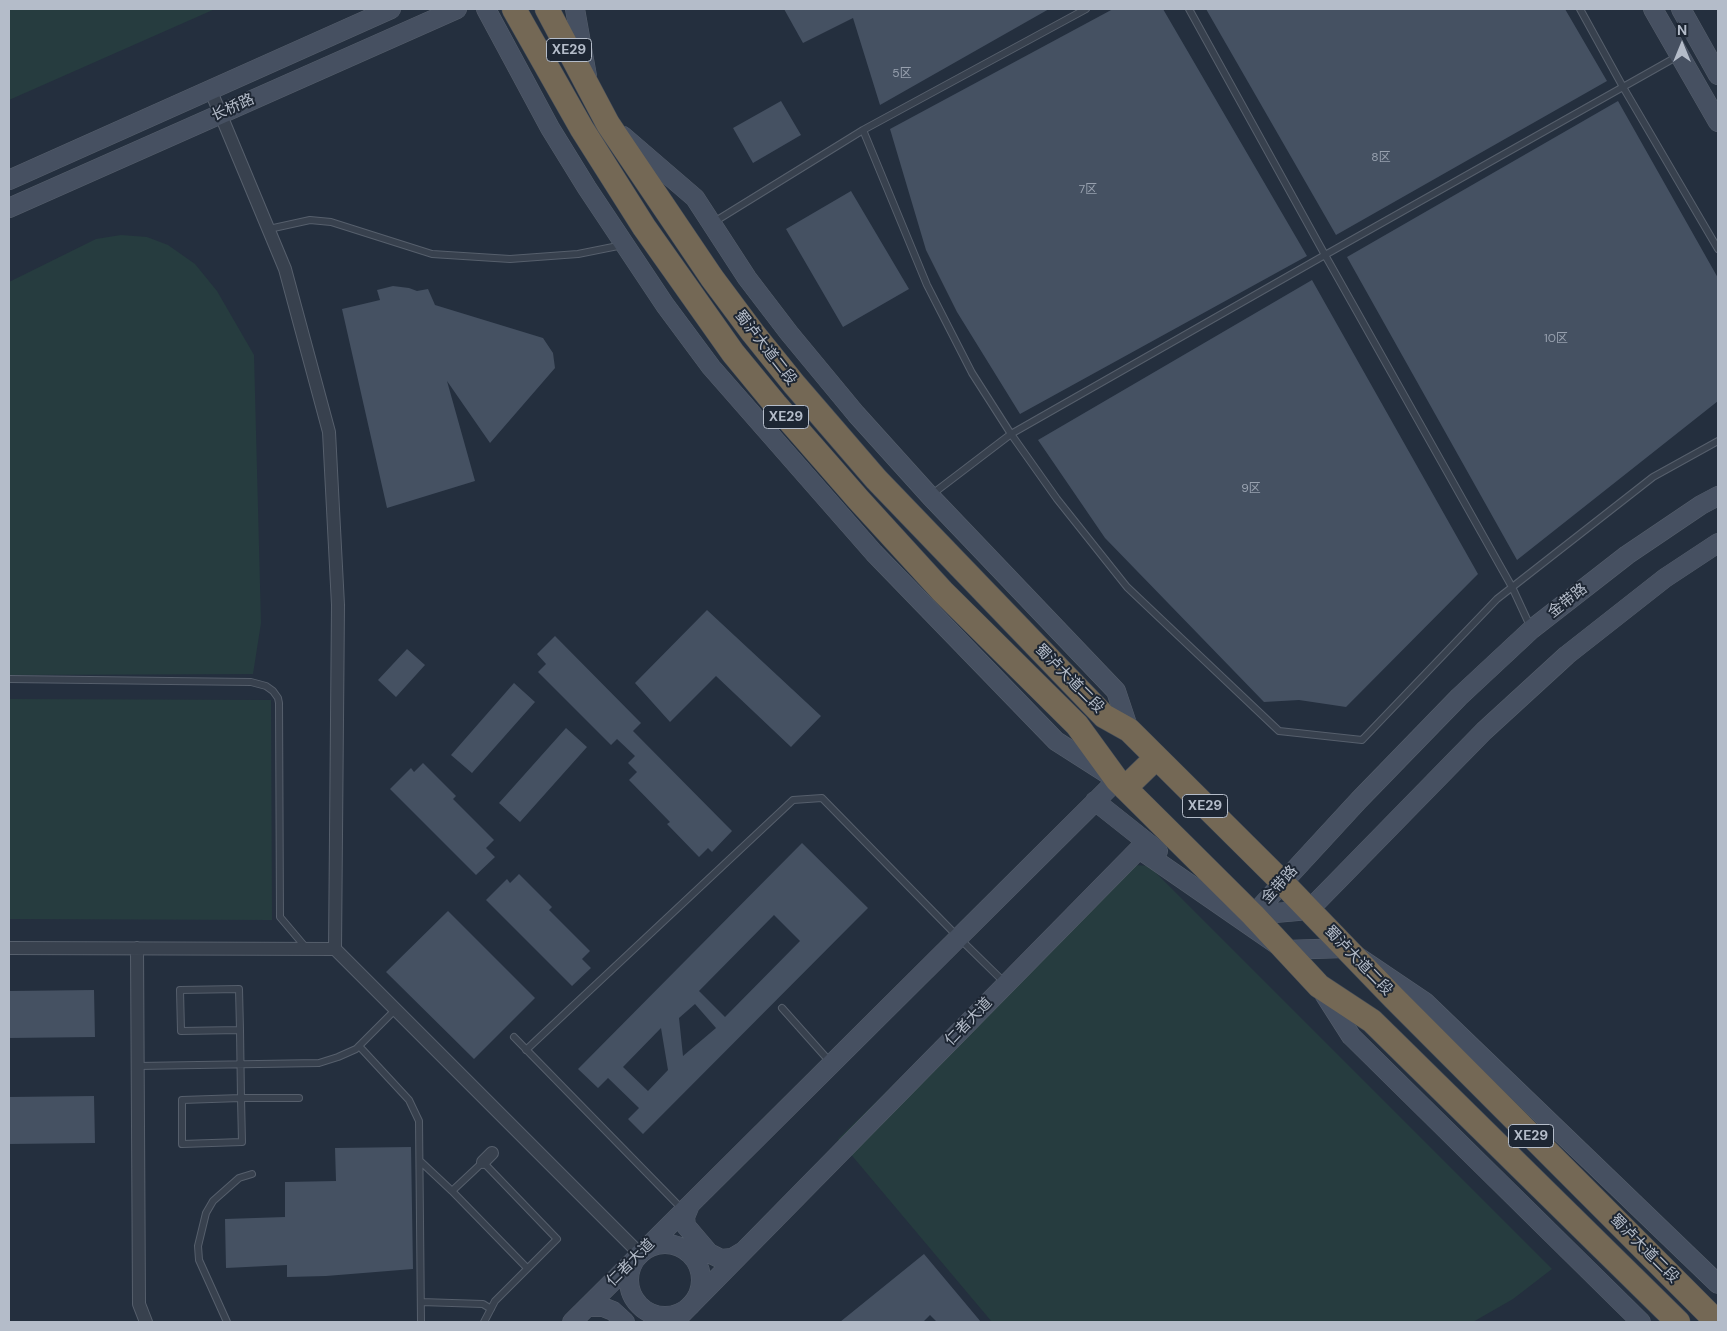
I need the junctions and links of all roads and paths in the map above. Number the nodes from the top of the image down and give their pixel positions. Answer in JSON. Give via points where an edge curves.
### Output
{"nodes":[{"id":1,"x":391,"y":9,"type":"edge"},
{"id":2,"x":457,"y":9,"type":"edge"},
{"id":3,"x":486,"y":9,"type":"edge"},
{"id":4,"x":514,"y":9,"type":"edge"},
{"id":5,"x":547,"y":9,"type":"edge"},
{"id":6,"x":575,"y":9,"type":"edge"},
{"id":7,"x":1086,"y":9,"type":"edge"},
{"id":8,"x":1189,"y":9,"type":"edge"},
{"id":9,"x":1580,"y":9,"type":"edge"},
{"id":10,"x":1653,"y":9,"type":"edge"},
{"id":11,"x":1681,"y":9,"type":"edge"},
{"id":12,"x":1680,"y":56,"type":"junction"},
{"id":13,"x":1718,"y":76,"type":"edge"},
{"id":14,"x":1623,"y":87,"type":"junction"},
{"id":15,"x":210,"y":89,"type":"junction"},
{"id":16,"x":590,"y":92,"type":"junction"},
{"id":17,"x":221,"y":113,"type":"junction"},
{"id":18,"x":1718,"y":122,"type":"edge"},
{"id":19,"x":608,"y":124,"type":"junction"},
{"id":20,"x":863,"y":130,"type":"junction"},
{"id":21,"x":9,"y":180,"type":"edge"},
{"id":22,"x":9,"y":208,"type":"edge"},
{"id":23,"x":712,"y":224,"type":"junction"},
{"id":24,"x":269,"y":229,"type":"junction"},
{"id":25,"x":624,"y":245,"type":"junction"},
{"id":26,"x":1718,"y":249,"type":"edge"},
{"id":27,"x":1325,"y":255,"type":"junction"},
{"id":28,"x":1012,"y":434,"type":"junction"},
{"id":29,"x":1718,"y":441,"type":"edge"},
{"id":30,"x":930,"y":496,"type":"junction"},
{"id":31,"x":1718,"y":496,"type":"edge"},
{"id":32,"x":1718,"y":543,"type":"edge"},
{"id":33,"x":1512,"y":588,"type":"junction"},
{"id":34,"x":1532,"y":629,"type":"junction"},
{"id":35,"x":9,"y":679,"type":"edge"},
{"id":36,"x":1129,"y":730,"type":"junction"},
{"id":37,"x":1156,"y":758,"type":"junction"},
{"id":38,"x":1121,"y":784,"type":"junction"},
{"id":39,"x":1095,"y":801,"type":"junction"},
{"id":40,"x":1282,"y":882,"type":"junction"},
{"id":41,"x":1309,"y":910,"type":"junction"},
{"id":42,"x":1253,"y":915,"type":"junction"},
{"id":43,"x":958,"y":938,"type":"junction"},
{"id":44,"x":9,"y":948,"type":"edge"},
{"id":45,"x":137,"y":948,"type":"junction"},
{"id":46,"x":1345,"y":948,"type":"junction"},
{"id":47,"x":307,"y":949,"type":"junction"},
{"id":48,"x":335,"y":949,"type":"junction"},
{"id":49,"x":1286,"y":950,"type":"junction"},
{"id":50,"x":1006,"y":984,"type":"junction"},
{"id":51,"x":1319,"y":986,"type":"junction"},
{"id":52,"x":1394,"y":998,"type":"junction"},
{"id":53,"x":782,"y":1008,"type":"dead end"},
{"id":54,"x":396,"y":1009,"type":"junction"},
{"id":55,"x":1372,"y":1021,"type":"junction"},
{"id":56,"x":240,"y":1030,"type":"junction"},
{"id":57,"x":514,"y":1037,"type":"dead end"},
{"id":58,"x":359,"y":1046,"type":"junction"},
{"id":59,"x":526,"y":1050,"type":"junction"},
{"id":60,"x":240,"y":1064,"type":"junction"},
{"id":61,"x":832,"y":1064,"type":"junction"},
{"id":62,"x":138,"y":1066,"type":"junction"},
{"id":63,"x":241,"y":1098,"type":"junction"},
{"id":64,"x":299,"y":1098,"type":"dead end"},
{"id":65,"x":420,"y":1161,"type":"junction"},
{"id":66,"x":252,"y":1174,"type":"dead end"},
{"id":67,"x":452,"y":1191,"type":"junction"},
{"id":68,"x":687,"y":1208,"type":"junction"},
{"id":69,"x":742,"y":1252,"type":"junction"},
{"id":70,"x":640,"y":1254,"type":"junction"},
{"id":71,"x":527,"y":1268,"type":"junction"},
{"id":72,"x":1718,"y":1284,"type":"edge"},
{"id":73,"x":420,"y":1302,"type":"junction"},
{"id":74,"x":587,"y":1307,"type":"junction"},
{"id":75,"x":688,"y":1308,"type":"junction"},
{"id":76,"x":491,"y":1309,"type":"junction"},
{"id":77,"x":146,"y":1322,"type":"edge"},
{"id":78,"x":227,"y":1322,"type":"edge"},
{"id":79,"x":420,"y":1322,"type":"edge"},
{"id":80,"x":484,"y":1322,"type":"edge"},
{"id":81,"x":572,"y":1322,"type":"edge"},
{"id":82,"x":624,"y":1322,"type":"edge"},
{"id":83,"x":674,"y":1322,"type":"edge"},
{"id":84,"x":1641,"y":1322,"type":"edge"},
{"id":85,"x":1678,"y":1322,"type":"edge"},
{"id":86,"x":1717,"y":1322,"type":"edge"}],
"edges":[{"from":1,"to":15,"type":"street","name":"长桥路"},
{"from":2,"to":17,"type":"street","name":"长桥路"},
{"from":3,"to":25,"type":"street","via":[[550,128]]},
{"from":4,"to":38,"type":"highway","name":"蜀泸大道二段","number":"XE29","via":[[582,130],[733,353],[832,470],[942,591],[1077,725]]},
{"from":5,"to":16,"type":"highway","name":"蜀泸大道二段","number":"XE29"},
{"from":6,"to":16,"type":"street"},
{"from":7,"to":20,"type":"lane"},
{"from":8,"to":27,"type":"lane"},
{"from":9,"to":14,"type":"lane"},
{"from":10,"to":12,"type":"street"},
{"from":11,"to":13,"type":"street"},
{"from":12,"to":14,"type":"lane"},
{"from":12,"to":18,"type":"street"},
{"from":14,"to":26,"type":"lane"},
{"from":14,"to":27,"type":"lane"},
{"from":15,"to":17,"type":"street"},
{"from":15,"to":21,"type":"street","name":"长桥路"},
{"from":16,"to":19,"type":"highway","name":"蜀泸大道二段","number":"XE29"},
{"from":17,"to":22,"type":"street","name":"长桥路"},
{"from":17,"to":24,"type":"street"},
{"from":19,"to":23,"type":"street","via":[[695,198]]},
{"from":19,"to":36,"type":"highway","name":"蜀泸大道二段","number":"XE29","via":[[712,278],[794,384],[876,479],[964,572],[1104,716]]},
{"from":20,"to":23,"type":"lane"},
{"from":20,"to":28,"type":"lane","via":[[927,285],[972,373]]},
{"from":23,"to":30,"type":"street","via":[[747,278],[789,333]]},
{"from":24,"to":25,"type":"lane","via":[[310,220],[331,222],[432,254],[510,259],[578,254]]},
{"from":24,"to":48,"type":"street","via":[[285,269],[329,432],[338,605]]},
{"from":25,"to":38,"type":"street","via":[[711,367],[874,553],[1056,741]]},
{"from":27,"to":28,"type":"lane"},
{"from":27,"to":33,"type":"lane"},
{"from":28,"to":30,"type":"lane"},
{"from":28,"to":33,"type":"lane","via":[[1057,499],[1127,587],[1279,731],[1362,740],[1497,599]]},
{"from":29,"to":33,"type":"lane","via":[[1653,477]]},
{"from":30,"to":36,"type":"street","via":[[1116,691]]},
{"from":31,"to":34,"type":"street","name":"金带路","via":[[1627,555]]},
{"from":32,"to":41,"type":"street","via":[[1665,578],[1560,662],[1484,731]]},
{"from":33,"to":34,"type":"lane"},
{"from":34,"to":40,"type":"street","name":"金带路","via":[[1459,697]]},
{"from":35,"to":47,"type":"lane","via":[[251,682],[273,691],[279,704],[280,917]]},
{"from":36,"to":37,"type":"highway","name":"蜀泸大道二段","number":"XE29"},
{"from":37,"to":38,"type":"highway"},
{"from":37,"to":40,"type":"highway","name":"蜀泸大道二段","number":"XE29"},
{"from":38,"to":39,"type":"street","name":"仁者大道"},
{"from":38,"to":42,"type":"highway","name":"蜀泸大道二段","number":"XE29"},
{"from":39,"to":43,"type":"street","name":"仁者大道"},
{"from":39,"to":49,"type":"street"},
{"from":40,"to":41,"type":"highway","name":"蜀泸大道二段","number":"XE29"},
{"from":40,"to":42,"type":"street","name":"金带路"},
{"from":41,"to":42,"type":"street","name":"金带路"},
{"from":41,"to":46,"type":"highway","name":"蜀泸大道二段","number":"XE29"},
{"from":42,"to":49,"type":"highway","name":"蜀泸大道二段","number":"XE29"},
{"from":43,"to":50,"type":"lane"},
{"from":43,"to":59,"type":"lane","via":[[822,798],[793,800]]},
{"from":43,"to":61,"type":"street","name":"仁者大道"},
{"from":44,"to":45,"type":"street"},
{"from":45,"to":47,"type":"street"},
{"from":45,"to":62,"type":"street"},
{"from":46,"to":49,"type":"street"},
{"from":46,"to":52,"type":"highway","name":"蜀泸大道二段","number":"XE29"},
{"from":46,"to":72,"type":"street","via":[[1425,1002]]},
{"from":47,"to":48,"type":"street"},
{"from":48,"to":54,"type":"street"},
{"from":49,"to":50,"type":"street","name":"仁者大道","via":[[1139,849]]},
{"from":49,"to":51,"type":"highway","name":"蜀泸大道二段","number":"XE29"},
{"from":50,"to":69,"type":"street","name":"仁者大道"},
{"from":51,"to":55,"type":"highway","name":"蜀泸大道二段","number":"XE29"},
{"from":51,"to":84,"type":"street","via":[[1351,1036]]},
{"from":52,"to":55,"type":"highway"},
{"from":52,"to":86,"type":"highway","name":"蜀泸大道二段","number":"XE29"},
{"from":53,"to":61,"type":"lane"},
{"from":54,"to":58,"type":"lane"},
{"from":54,"to":70,"type":"street"},
{"from":55,"to":85,"type":"highway","name":"蜀泸大道二段","number":"XE29"},
{"from":56,"to":56,"type":"lane","via":[[180,1031],[180,990],[239,989]]},
{"from":56,"to":60,"type":"lane"},
{"from":57,"to":59,"type":"lane"},
{"from":58,"to":60,"type":"lane","via":[[319,1063]]},
{"from":58,"to":65,"type":"lane","via":[[409,1100],[415,1111],[419,1121]]},
{"from":59,"to":68,"type":"lane"},
{"from":60,"to":62,"type":"lane"},
{"from":60,"to":63,"type":"lane"},
{"from":61,"to":68,"type":"street","name":"仁者大道"},
{"from":62,"to":77,"type":"street","via":[[139,1304]]},
{"from":63,"to":63,"type":"lane","via":[[242,1142],[182,1144],[182,1100]]},
{"from":63,"to":64,"type":"lane"},
{"from":65,"to":67,"type":"lane"},
{"from":65,"to":73,"type":"lane"},
{"from":66,"to":78,"type":"lane","via":[[239,1178],[213,1201],[206,1213],[198,1246],[199,1260]]},
{"from":67,"to":71,"type":"lane"},
{"from":67,"to":71,"type":"lane","via":[[487,1158],[557,1239]]},
{"from":68,"to":69,"type":"street","via":[[686,1226],[709,1253],[721,1259],[732,1258]]},
{"from":68,"to":70,"type":"street","name":"仁者大道"},
{"from":69,"to":75,"type":"street","name":"仁者大道"},
{"from":70,"to":74,"type":"street","name":"仁者大道"},
{"from":70,"to":75,"type":"street","via":[[630,1269],[629,1278],[637,1304],[650,1313],[665,1316]]},
{"from":70,"to":75,"type":"street","via":[[656,1245],[674,1245],[695,1260],[701,1286]]},
{"from":71,"to":76,"type":"lane"},
{"from":73,"to":76,"type":"lane","via":[[483,1304]]},
{"from":73,"to":79,"type":"lane"},
{"from":74,"to":81,"type":"street","name":"仁者大道"},
{"from":74,"to":82,"type":"street","via":[[613,1311]]},
{"from":75,"to":83,"type":"street","name":"仁者大道"},
{"from":76,"to":80,"type":"lane"}]}
